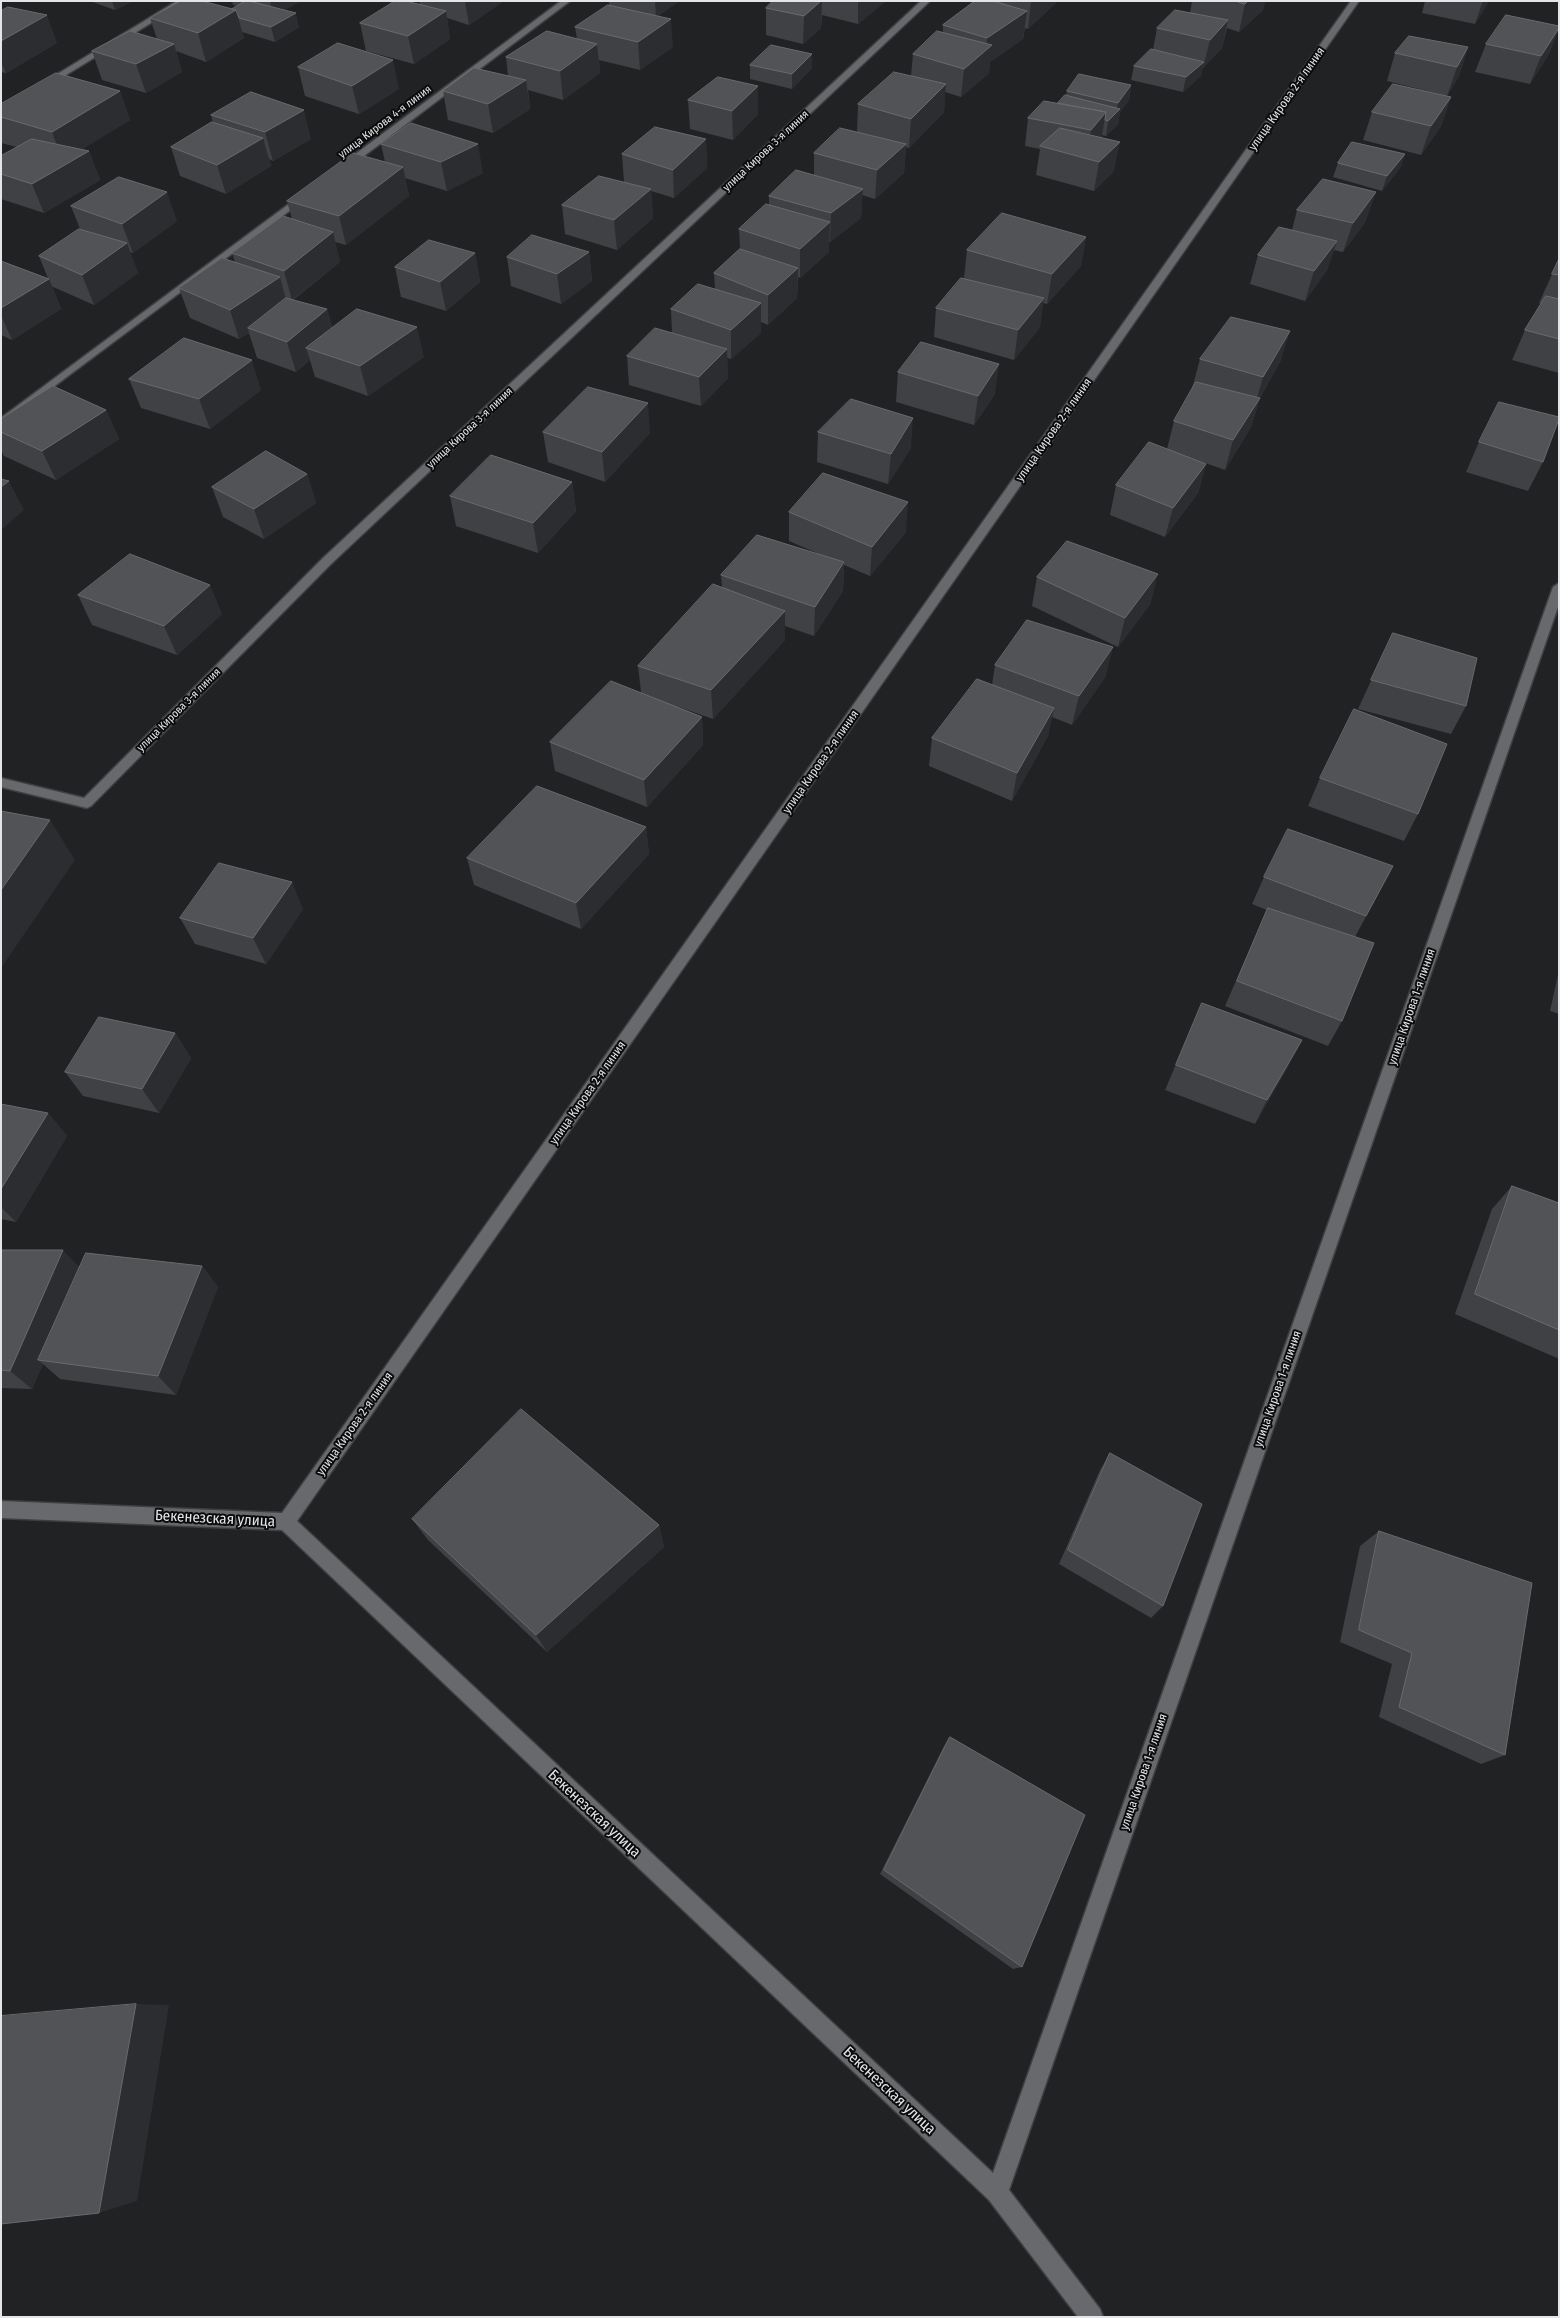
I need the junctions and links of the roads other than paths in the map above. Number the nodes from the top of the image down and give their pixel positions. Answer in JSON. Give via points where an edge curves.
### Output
{"nodes":[{"id":1,"x":183,"y":1,"type":"edge"},
{"id":2,"x":566,"y":1,"type":"edge"},
{"id":3,"x":926,"y":1,"type":"edge"},
{"id":4,"x":1355,"y":1,"type":"edge"},
{"id":5,"x":34,"y":90,"type":"edge"},
{"id":6,"x":335,"y":174,"type":"edge"},
{"id":7,"x":312,"y":192,"type":"edge"},
{"id":8,"x":1,"y":423,"type":"edge"},
{"id":9,"x":1559,"y":586,"type":"edge"},
{"id":10,"x":1,"y":782,"type":"edge"},
{"id":11,"x":1,"y":1509,"type":"edge"},
{"id":12,"x":286,"y":1522,"type":"junction"},
{"id":13,"x":997,"y":2192,"type":"junction"},
{"id":14,"x":1092,"y":2317,"type":"edge"}],
"edges":[{"from":1,"to":5,"type":"street"},
{"from":2,"to":6,"type":"street","name":"улица Кирова 4-я линия"},
{"from":3,"to":10,"type":"street","name":"улица Кирова 3-я линия","via":[[327,561],[87,803]]},
{"from":4,"to":12,"type":"street","name":"улица Кирова 2-я линия"},
{"from":7,"to":8,"type":"street"},
{"from":9,"to":13,"type":"street","name":"улица Кирова 1-я линия"},
{"from":11,"to":12,"type":"street","name":"Бекенезская улица"},
{"from":12,"to":13,"type":"street","name":"Бекенезская улица"},
{"from":13,"to":14,"type":"street","name":"Бекенезская улица"}]}
